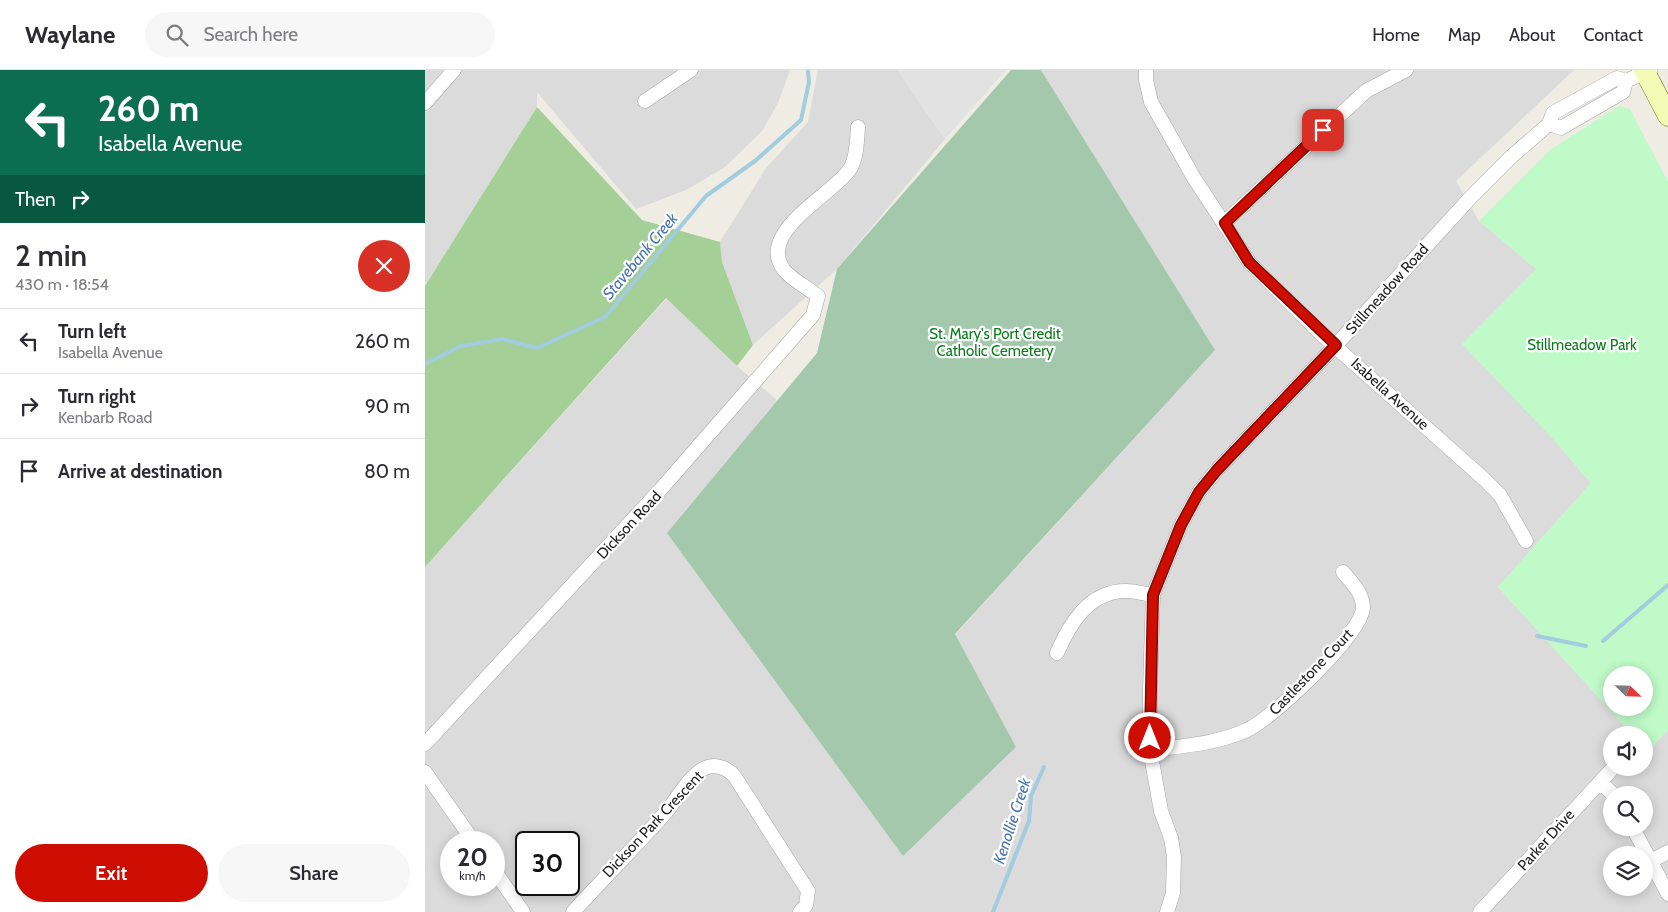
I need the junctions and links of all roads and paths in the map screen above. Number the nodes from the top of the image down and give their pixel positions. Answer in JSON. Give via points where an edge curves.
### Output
{"nodes":[{"id":1,"x":454,"y":70,"type":"edge"},
{"id":2,"x":691,"y":70,"type":"edge"},
{"id":3,"x":1147,"y":70,"type":"edge"},
{"id":4,"x":1406,"y":70,"type":"edge"},
{"id":5,"x":1646,"y":71,"type":"edge"},
{"id":6,"x":645,"y":101,"type":"dead end"},
{"id":7,"x":425,"y":103,"type":"edge"},
{"id":8,"x":1668,"y":116,"type":"edge"},
{"id":9,"x":858,"y":128,"type":"dead end"},
{"id":10,"x":1225,"y":223,"type":"junction"},
{"id":11,"x":1336,"y":345,"type":"junction"},
{"id":12,"x":1526,"y":541,"type":"dead end"},
{"id":13,"x":1343,"y":572,"type":"dead end"},
{"id":14,"x":1153,"y":595,"type":"junction"},
{"id":15,"x":1057,"y":653,"type":"dead end"},
{"id":16,"x":425,"y":744,"type":"edge"},
{"id":17,"x":1150,"y":750,"type":"junction"},
{"id":18,"x":425,"y":772,"type":"edge"},
{"id":19,"x":1605,"y":776,"type":"edge"},
{"id":20,"x":1599,"y":782,"type":"junction"},
{"id":21,"x":1604,"y":786,"type":"edge"},
{"id":22,"x":466,"y":831,"type":"edge"},
{"id":23,"x":1668,"y":852,"type":"edge"},
{"id":24,"x":1653,"y":860,"type":"edge"},
{"id":25,"x":1653,"y":865,"type":"edge"},
{"id":26,"x":505,"y":886,"type":"edge"},
{"id":27,"x":1668,"y":894,"type":"edge"},
{"id":28,"x":523,"y":912,"type":"edge"},
{"id":29,"x":573,"y":912,"type":"edge"},
{"id":30,"x":801,"y":912,"type":"edge"},
{"id":31,"x":1167,"y":912,"type":"edge"},
{"id":32,"x":1480,"y":912,"type":"edge"}],
"edges":[{"from":1,"to":7,"type":"street"},
{"from":2,"to":6,"type":"street"},
{"from":3,"to":10,"type":"street","name":"Isabella Avenue","via":[[1151,102],[1194,178]]},
{"from":4,"to":10,"type":"street","via":[[1366,91]]},
{"from":5,"to":8,"type":"main road"},
{"from":5,"to":11,"type":"street","name":"Stillmeadow Road","via":[[1626,81],[1623,92],[1589,113],[1561,128],[1549,124],[1512,156]]},
{"from":9,"to":16,"type":"street","name":"Dickson Road","via":[[851,168],[805,208],[781,239],[778,251],[784,270],[818,296],[813,315],[649,503]]},
{"from":10,"to":11,"type":"street","name":"Isabella Avenue","via":[[1249,262]]},
{"from":11,"to":12,"type":"street","name":"Isabella Avenue","via":[[1500,495]]},
{"from":11,"to":14,"type":"street","name":"Stillmeadow Road","via":[[1199,492],[1175,538]]},
{"from":13,"to":17,"type":"street","name":"Castlestone Court","via":[[1360,593],[1361,618],[1349,636],[1284,704],[1268,718],[1229,737]]},
{"from":14,"to":15,"type":"street","via":[[1126,591],[1110,593],[1091,602],[1069,625]]},
{"from":14,"to":17,"type":"street","name":"Stillmeadow Road"},
{"from":17,"to":31,"type":"street","name":"Stillmeadow Road","via":[[1161,811],[1174,857],[1173,893]]},
{"from":18,"to":22,"type":"street"},
{"from":19,"to":20,"type":"street","name":"Parker Drive"},
{"from":20,"to":21,"type":"street"},
{"from":20,"to":32,"type":"street","name":"Parker Drive"},
{"from":23,"to":24,"type":"street"},
{"from":25,"to":27,"type":"street"},
{"from":26,"to":28,"type":"street"},
{"from":29,"to":30,"type":"street","name":"Dickson Park Crescent","via":[[667,811],[693,778],[705,768],[714,766],[730,771],[799,873],[808,891],[806,905]]}]}
